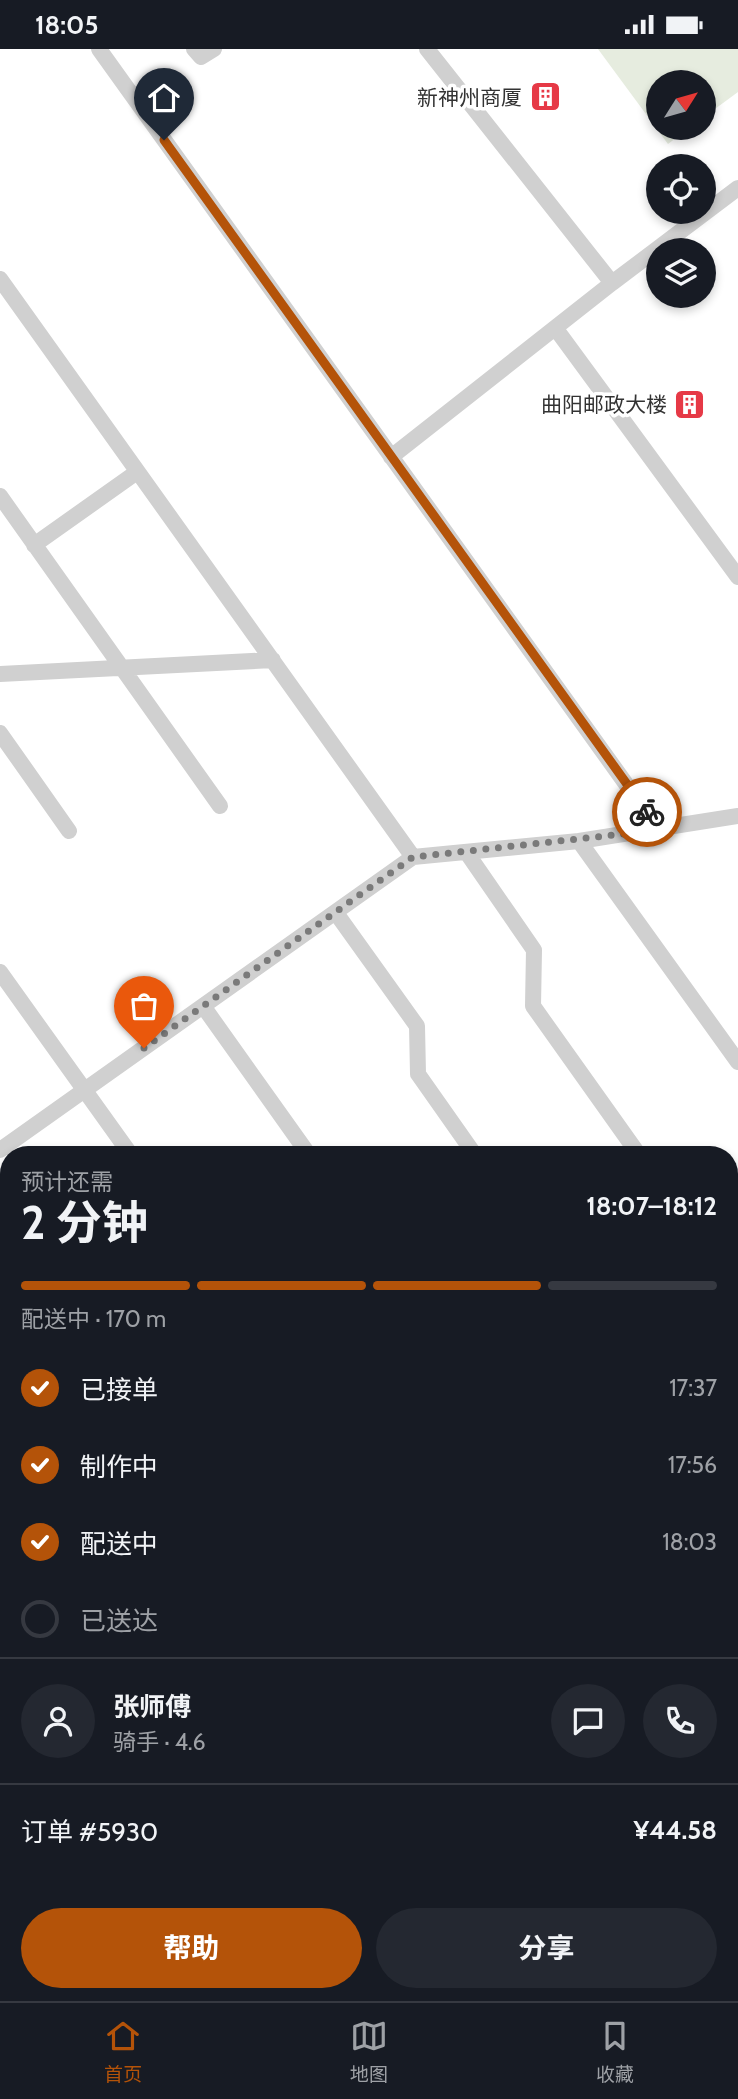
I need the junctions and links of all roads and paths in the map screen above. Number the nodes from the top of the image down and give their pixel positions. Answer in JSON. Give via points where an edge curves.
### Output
{"nodes":[{"id":1,"x":99,"y":49,"type":"edge"},
{"id":2,"x":194,"y":49,"type":"edge"},
{"id":3,"x":214,"y":49,"type":"edge"},
{"id":4,"x":427,"y":49,"type":"edge"},
{"id":5,"x":738,"y":188,"type":"edge"},
{"id":6,"x":0,"y":279,"type":"edge"},
{"id":7,"x":612,"y":283,"type":"junction"},
{"id":8,"x":556,"y":329,"type":"junction"},
{"id":9,"x":391,"y":457,"type":"junction"},
{"id":10,"x":137,"y":472,"type":"junction"},
{"id":11,"x":0,"y":496,"type":"edge"},
{"id":12,"x":34,"y":545,"type":"junction"},
{"id":13,"x":738,"y":576,"type":"edge"},
{"id":14,"x":273,"y":660,"type":"junction"},
{"id":15,"x":119,"y":668,"type":"junction"},
{"id":16,"x":0,"y":674,"type":"edge"},
{"id":17,"x":0,"y":733,"type":"edge"},
{"id":18,"x":220,"y":806,"type":"dead end"},
{"id":19,"x":738,"y":816,"type":"edge"},
{"id":20,"x":659,"y":830,"type":"junction"},
{"id":21,"x":69,"y":831,"type":"dead end"},
{"id":22,"x":579,"y":841,"type":"junction"},
{"id":23,"x":467,"y":853,"type":"junction"},
{"id":24,"x":413,"y":857,"type":"junction"},
{"id":25,"x":336,"y":913,"type":"junction"},
{"id":26,"x":0,"y":972,"type":"edge"},
{"id":27,"x":203,"y":1006,"type":"junction"},
{"id":28,"x":738,"y":1062,"type":"edge"},
{"id":29,"x":84,"y":1090,"type":"junction"},
{"id":30,"x":5,"y":1146,"type":"edge"},
{"id":31,"x":124,"y":1146,"type":"edge"},
{"id":32,"x":303,"y":1146,"type":"edge"},
{"id":33,"x":469,"y":1146,"type":"edge"},
{"id":34,"x":633,"y":1146,"type":"edge"}],
"edges":[{"from":1,"to":9,"type":"lane"},
{"from":2,"to":3,"type":"lane","via":[[201,57]]},
{"from":4,"to":7,"type":"lane"},
{"from":5,"to":7,"type":"lane"},
{"from":6,"to":10,"type":"lane"},
{"from":7,"to":8,"type":"lane"},
{"from":8,"to":9,"type":"lane"},
{"from":8,"to":13,"type":"lane"},
{"from":9,"to":20,"type":"lane"},
{"from":10,"to":12,"type":"lane"},
{"from":10,"to":14,"type":"lane"},
{"from":11,"to":12,"type":"lane"},
{"from":12,"to":15,"type":"lane"},
{"from":14,"to":15,"type":"lane"},
{"from":14,"to":24,"type":"lane"},
{"from":15,"to":16,"type":"lane"},
{"from":15,"to":18,"type":"lane"},
{"from":17,"to":21,"type":"lane"},
{"from":19,"to":20,"type":"lane"},
{"from":20,"to":22,"type":"lane"},
{"from":22,"to":23,"type":"lane"},
{"from":22,"to":28,"type":"lane"},
{"from":23,"to":24,"type":"lane"},
{"from":23,"to":34,"type":"lane","via":[[534,950],[533,1006]]},
{"from":24,"to":25,"type":"lane"},
{"from":25,"to":27,"type":"lane"},
{"from":25,"to":33,"type":"lane","via":[[417,1026],[418,1074]]},
{"from":26,"to":29,"type":"lane"},
{"from":27,"to":29,"type":"lane"},
{"from":27,"to":32,"type":"lane"},
{"from":29,"to":30,"type":"lane"},
{"from":29,"to":31,"type":"lane"}]}
